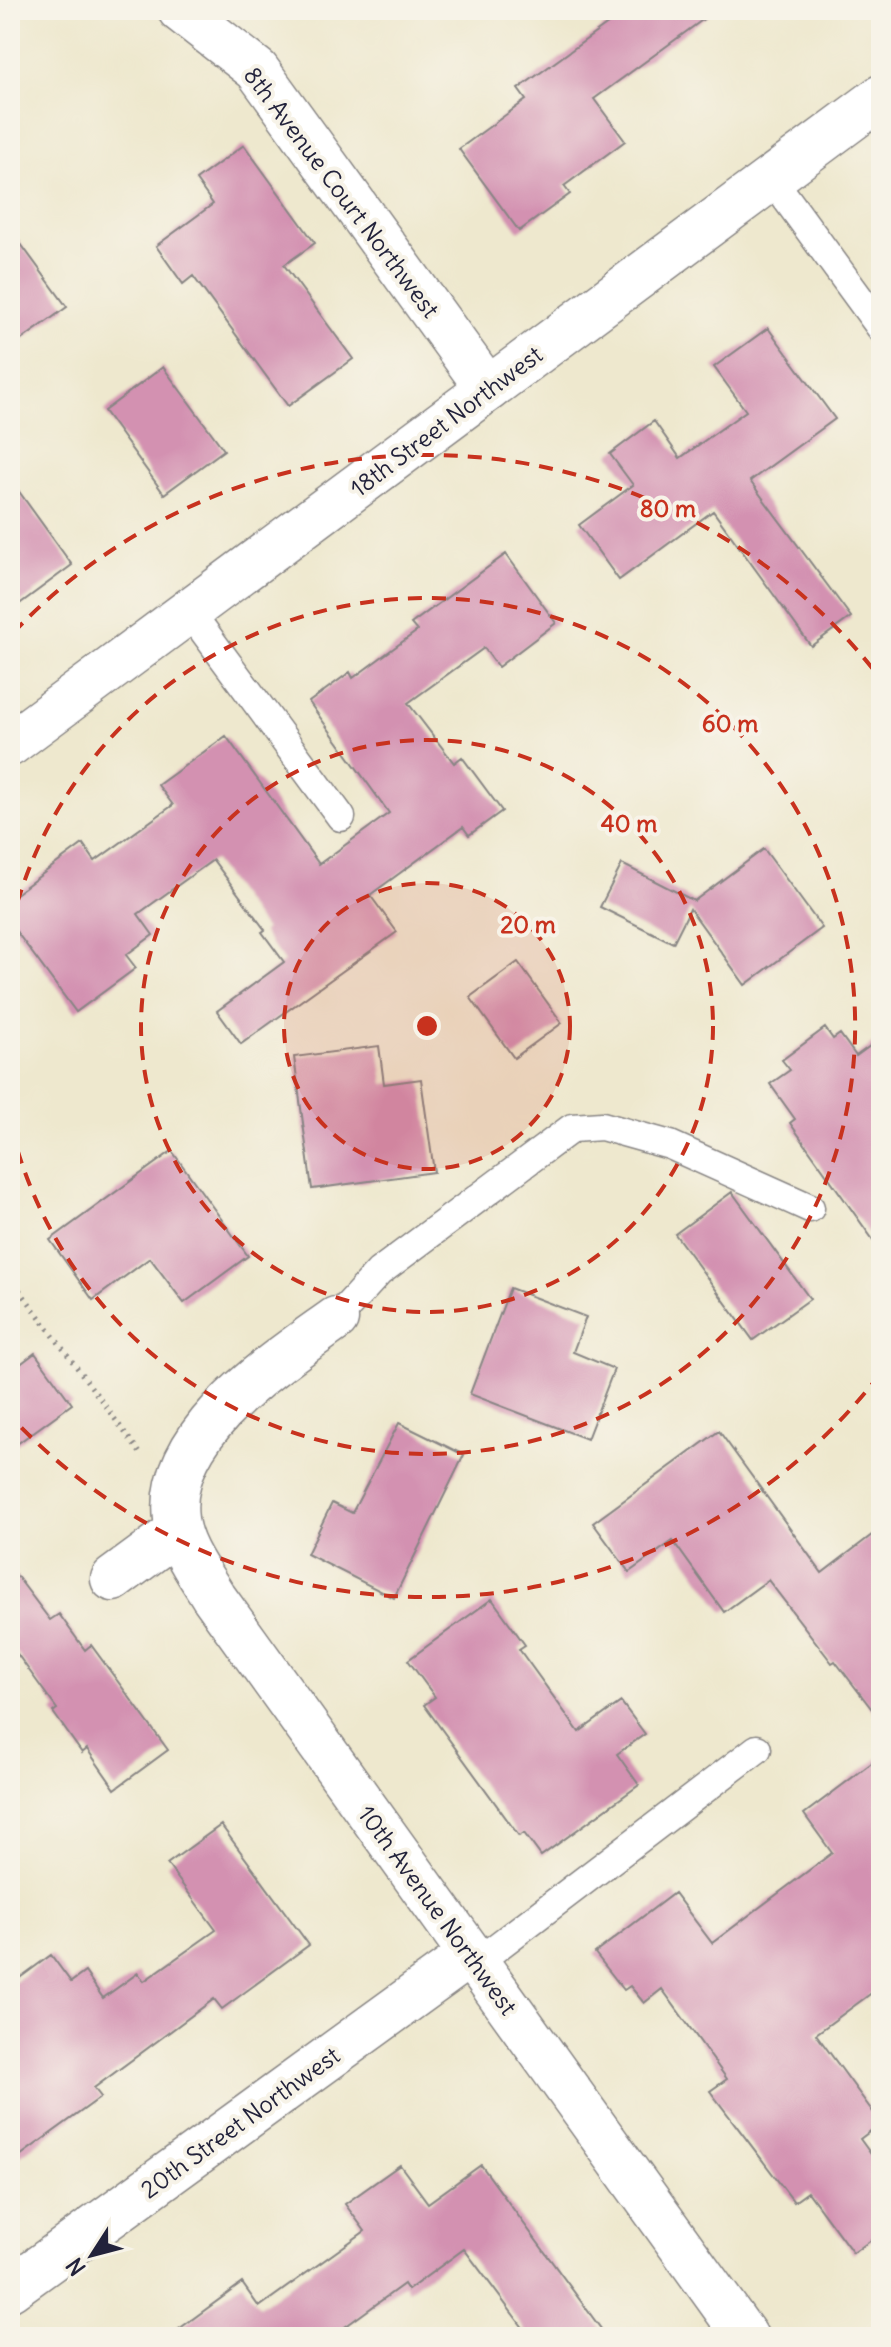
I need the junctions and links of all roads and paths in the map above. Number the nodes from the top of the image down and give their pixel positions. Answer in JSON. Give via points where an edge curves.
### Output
{"nodes":[{"id":1,"x":180,"y":10,"type":"edge"},
{"id":2,"x":881,"y":97,"type":"edge"},
{"id":3,"x":772,"y":179,"type":"junction"},
{"id":4,"x":881,"y":328,"type":"edge"},
{"id":5,"x":488,"y":389,"type":"junction"},
{"id":6,"x":189,"y":611,"type":"junction"},
{"id":7,"x":10,"y":744,"type":"edge"},
{"id":8,"x":341,"y":817,"type":"dead end"},
{"id":9,"x":810,"y":1208,"type":"dead end"},
{"id":10,"x":10,"y":1277,"type":"edge"},
{"id":11,"x":336,"y":1319,"type":"joint"},
{"id":12,"x":179,"y":1500,"type":"junction"},
{"id":13,"x":113,"y":1579,"type":"dead end"},
{"id":14,"x":757,"y":1749,"type":"dead end"},
{"id":15,"x":473,"y":1959,"type":"junction"},
{"id":16,"x":10,"y":2289,"type":"edge"},
{"id":17,"x":746,"y":2337,"type":"edge"}],
"edges":[{"from":1,"to":5,"type":"street","name":"8th Avenue Court Northwest","via":[[257,70]]},
{"from":2,"to":3,"type":"street","name":"18th Street Northwest"},
{"from":3,"to":4,"type":"lane"},
{"from":3,"to":5,"type":"street","name":"18th Street Northwest"},
{"from":5,"to":6,"type":"street","name":"18th Street Northwest"},
{"from":6,"to":7,"type":"street","name":"18th Street Northwest"},
{"from":6,"to":8,"type":"lane"},
{"from":9,"to":11,"type":"lane","via":[[670,1145],[602,1126],[572,1128],[379,1272]]},
{"from":10,"to":12,"type":"path"},
{"from":11,"to":12,"type":"street","via":[[238,1393],[202,1436]]},
{"from":12,"to":13,"type":"street"},
{"from":12,"to":15,"type":"street","name":"10th Avenue Northwest","via":[[192,1562],[213,1596]]},
{"from":14,"to":15,"type":"lane"},
{"from":15,"to":16,"type":"street","name":"20th Street Northwest"},
{"from":15,"to":17,"type":"street","name":"10th Avenue Northwest"}]}
